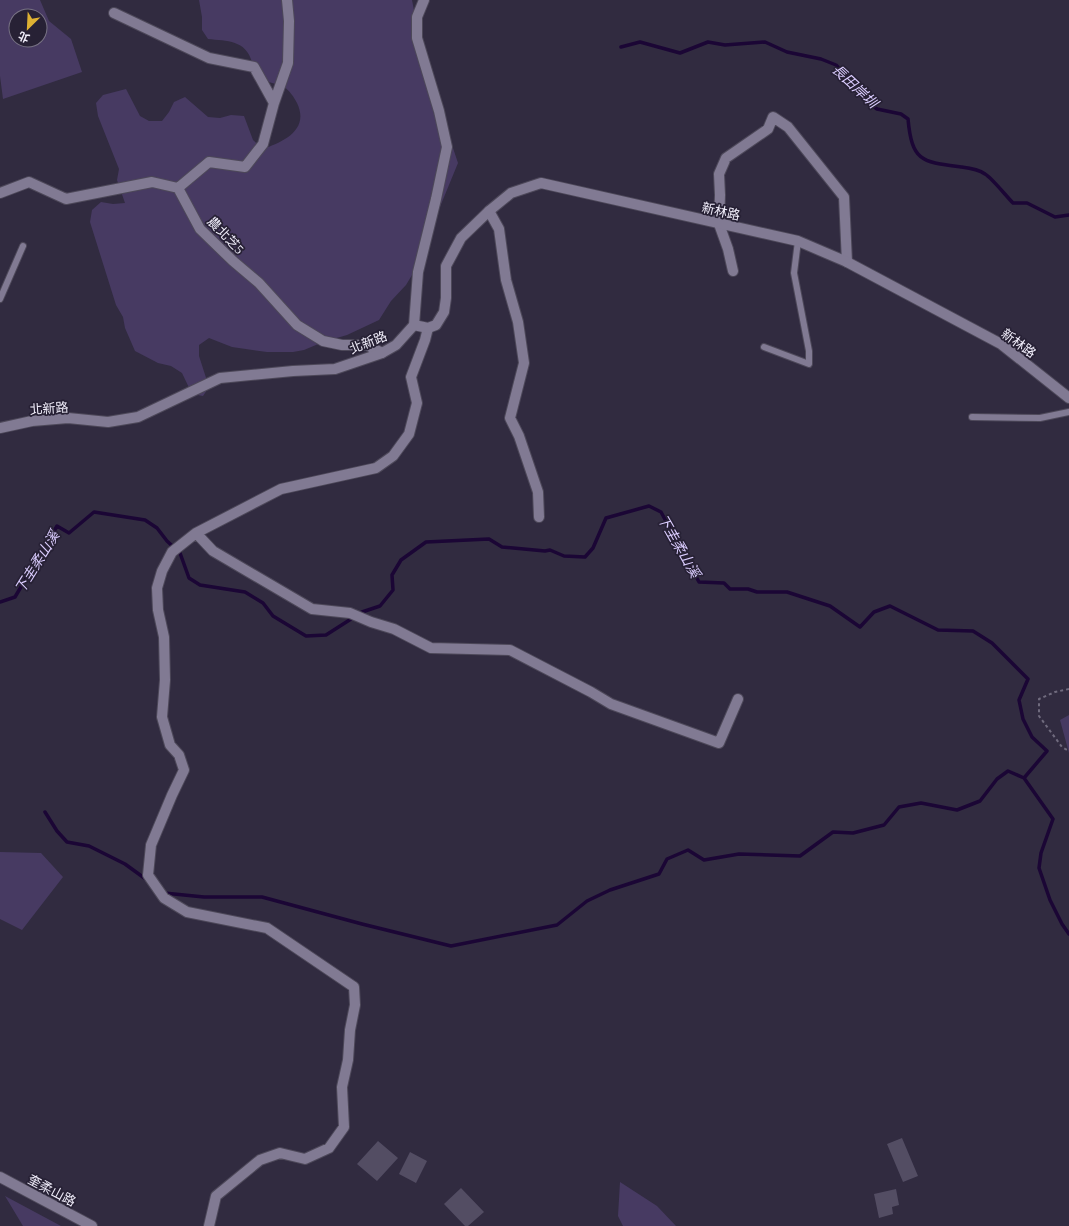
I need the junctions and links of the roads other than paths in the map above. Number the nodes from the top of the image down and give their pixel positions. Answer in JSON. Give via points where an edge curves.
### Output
{"nodes":[{"id":1,"x":287,"y":0,"type":"edge"},
{"id":2,"x":424,"y":0,"type":"edge"},
{"id":3,"x":114,"y":13,"type":"dead end"},
{"id":4,"x":274,"y":102,"type":"junction"},
{"id":5,"x":178,"y":188,"type":"junction"},
{"id":6,"x":0,"y":193,"type":"edge"},
{"id":7,"x":489,"y":211,"type":"junction"},
{"id":8,"x":719,"y":224,"type":"junction"},
{"id":9,"x":798,"y":241,"type":"junction"},
{"id":10,"x":22,"y":246,"type":"dead end"},
{"id":11,"x":847,"y":262,"type":"junction"},
{"id":12,"x":733,"y":271,"type":"dead end"},
{"id":13,"x":0,"y":299,"type":"edge"},
{"id":14,"x":414,"y":325,"type":"junction"},
{"id":15,"x":428,"y":328,"type":"junction"},
{"id":16,"x":764,"y":347,"type":"dead end"},
{"id":17,"x":382,"y":353,"type":"junction"},
{"id":18,"x":1069,"y":398,"type":"edge"},
{"id":19,"x":1069,"y":412,"type":"edge"},
{"id":20,"x":972,"y":417,"type":"dead end"},
{"id":21,"x":0,"y":428,"type":"edge"},
{"id":22,"x":539,"y":517,"type":"dead end"},
{"id":23,"x":196,"y":533,"type":"junction"},
{"id":24,"x":738,"y":699,"type":"dead end"},
{"id":25,"x":0,"y":1177,"type":"edge"},
{"id":26,"x":92,"y":1226,"type":"edge"},
{"id":27,"x":209,"y":1226,"type":"edge"}],
"edges":[{"from":1,"to":4,"type":"street","via":[[288,63]]},
{"from":2,"to":14,"type":"street","via":[[416,18],[417,38],[447,147],[418,272]]},
{"from":3,"to":4,"type":"street","via":[[209,58],[254,67]]},
{"from":4,"to":5,"type":"street","via":[[263,144],[245,168],[209,162]]},
{"from":5,"to":6,"type":"street","via":[[152,182],[66,199],[29,182]]},
{"from":5,"to":17,"type":"street","name":"農北芝5","via":[[200,229],[259,283],[297,325],[323,341],[342,345],[367,345]]},
{"from":7,"to":8,"type":"street","name":"新林路","via":[[511,193],[541,183]]},
{"from":7,"to":15,"type":"street","name":"新林路","via":[[461,238],[446,266],[444,312],[436,325]]},
{"from":7,"to":22,"type":"street","via":[[499,229],[506,280],[518,322],[524,363],[510,418],[519,436],[538,492]]},
{"from":8,"to":9,"type":"street","name":"新林路"},
{"from":8,"to":11,"type":"street","via":[[719,174],[726,158],[768,129],[773,117],[788,127],[844,197]]},
{"from":8,"to":12,"type":"street"},
{"from":9,"to":11,"type":"street","name":"新林路"},
{"from":9,"to":16,"type":"lane","via":[[794,273],[809,364]]},
{"from":10,"to":13,"type":"lane"},
{"from":11,"to":18,"type":"street","name":"新林路","via":[[1001,344]]},
{"from":14,"to":15,"type":"street"},
{"from":14,"to":17,"type":"street","name":"北新路","via":[[396,346]]},
{"from":15,"to":23,"type":"street","via":[[411,377],[416,403],[409,434],[393,456],[376,468],[281,488]]},
{"from":17,"to":21,"type":"street","name":"北新路","via":[[335,369],[220,378],[138,417],[108,422],[68,418],[32,421]]},
{"from":19,"to":20,"type":"lane","via":[[1040,418]]},
{"from":23,"to":24,"type":"street","via":[[212,551],[312,609],[350,613],[394,629],[431,648],[510,650],[611,704],[719,743]]},
{"from":23,"to":27,"type":"street","via":[[172,552],[157,588],[158,610],[164,637],[165,680],[162,717],[170,745],[179,755],[184,770],[151,845],[148,875],[164,898],[186,912],[267,928],[354,987],[355,1005],[342,1087],[344,1127],[329,1148],[305,1159],[280,1153],[260,1160],[216,1196]]},
{"from":25,"to":26,"type":"street","name":"奎柔山路"}]}
